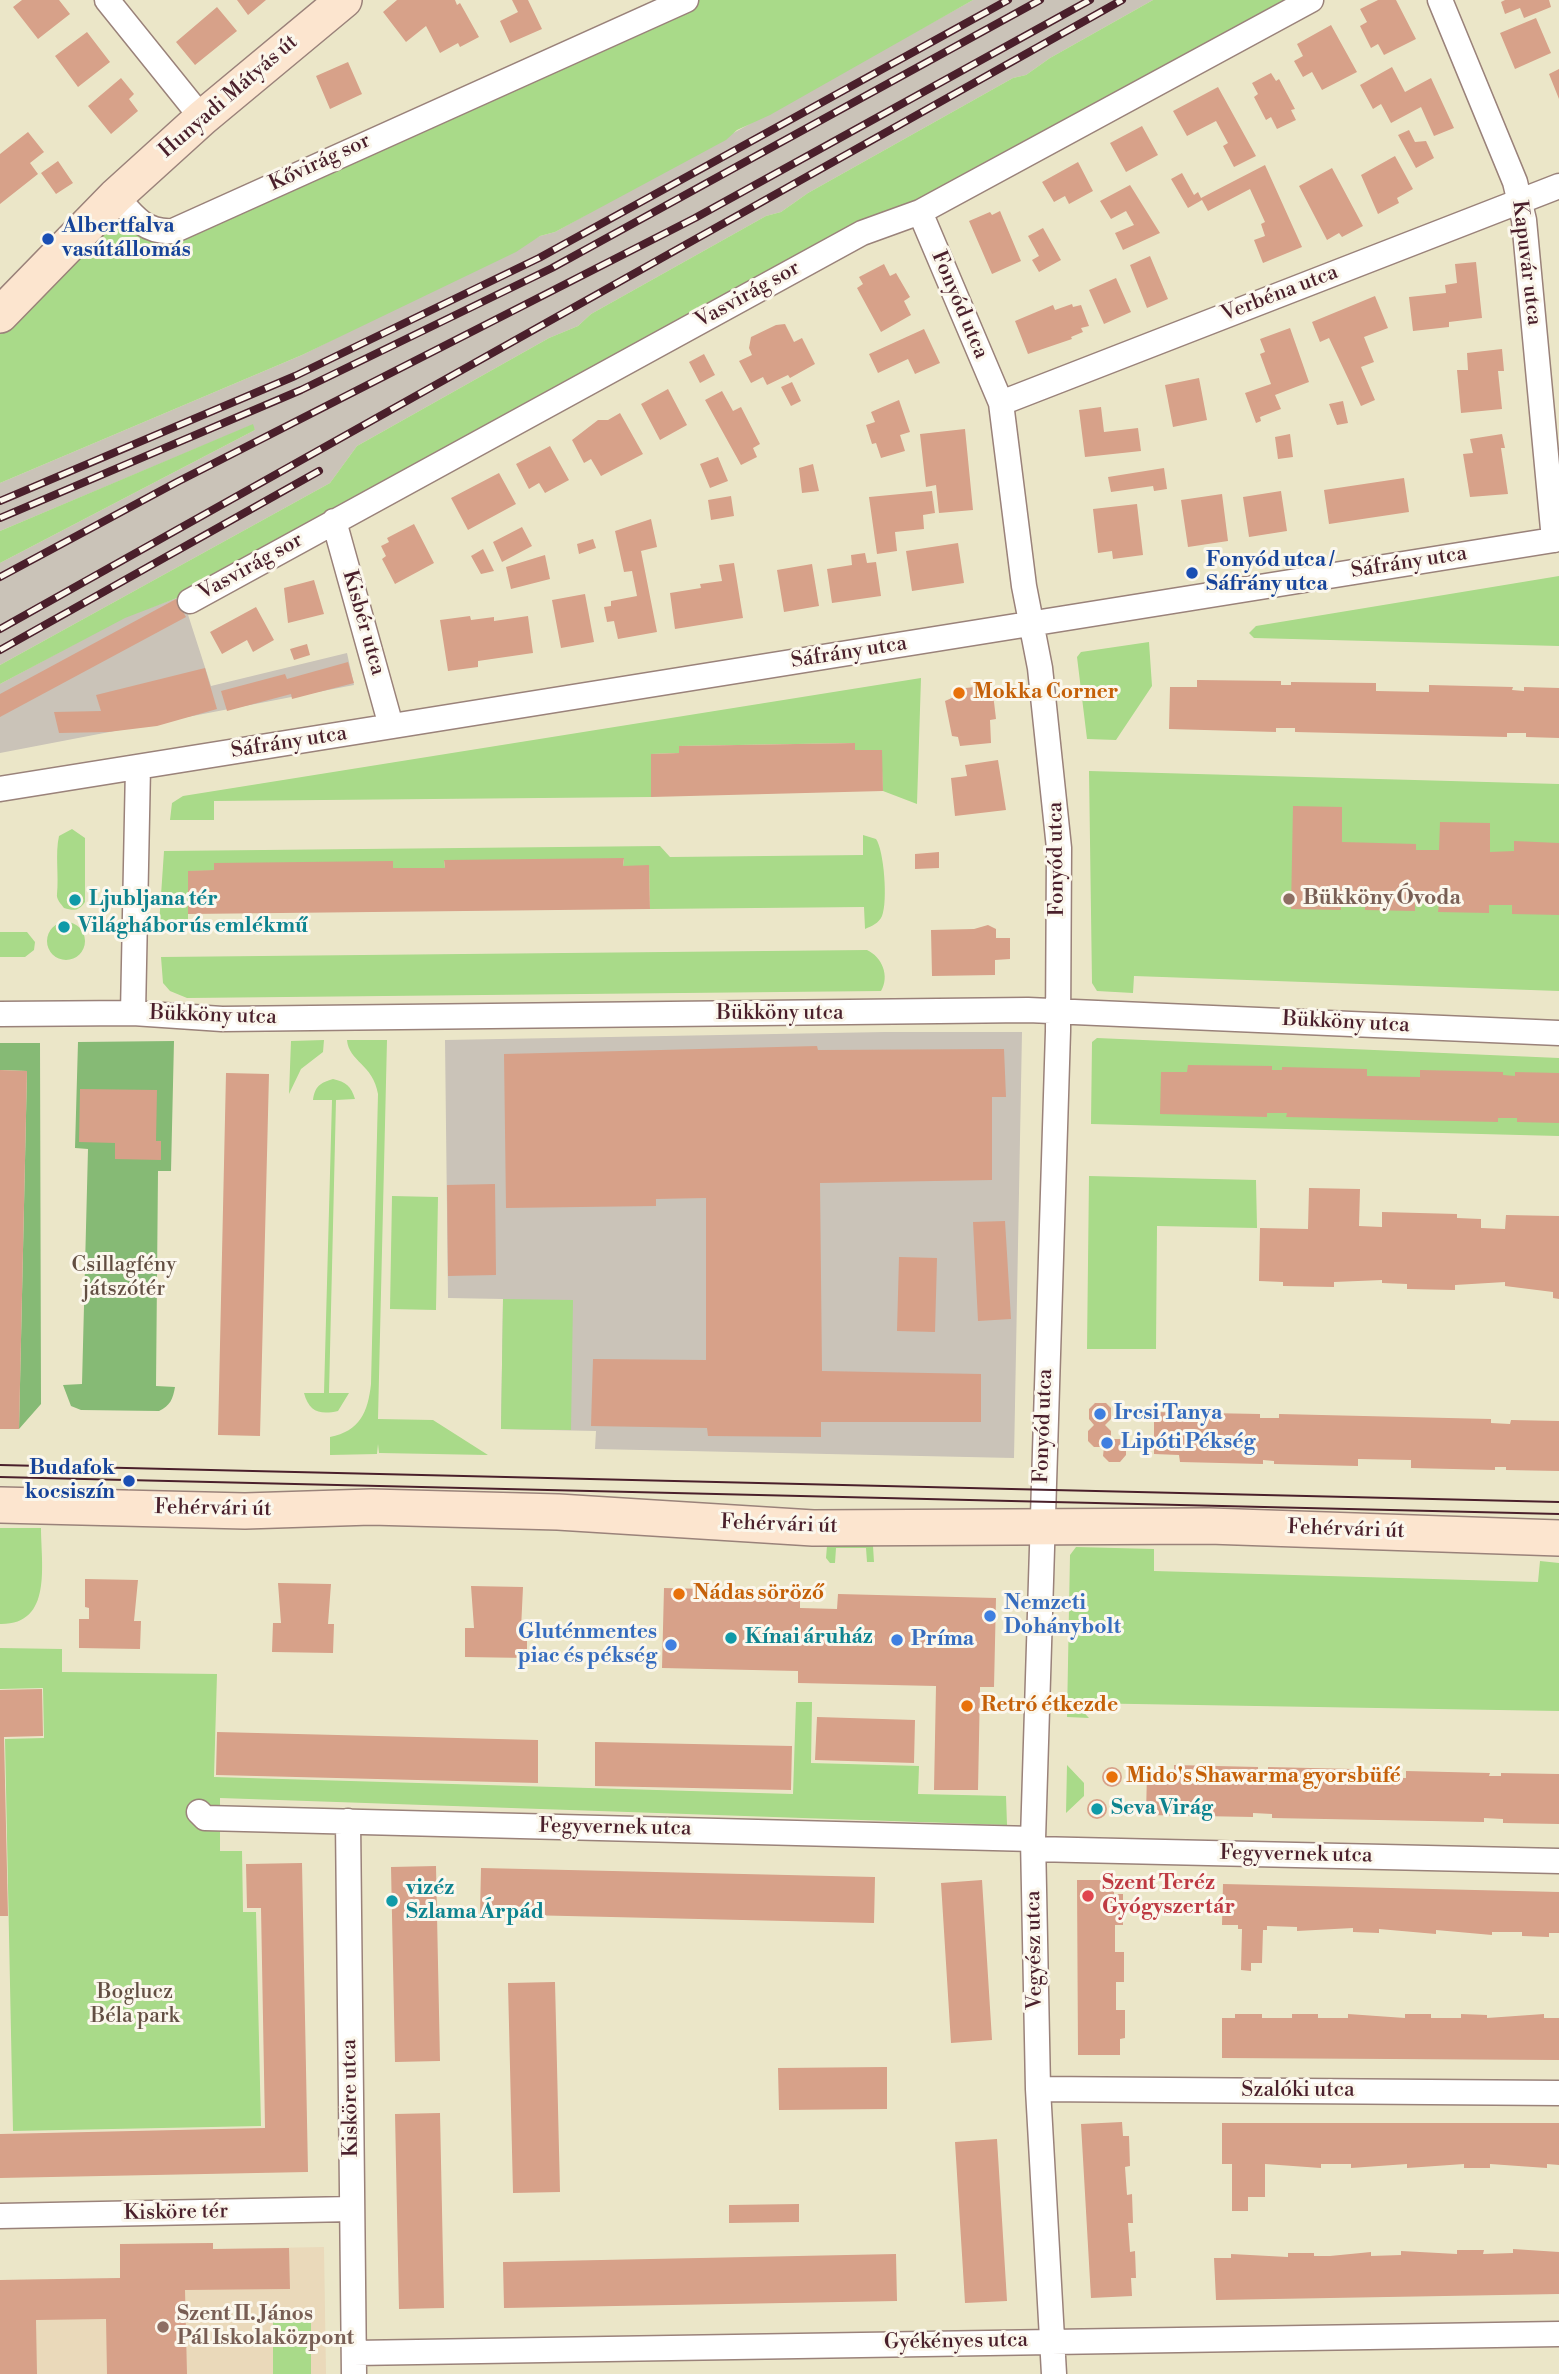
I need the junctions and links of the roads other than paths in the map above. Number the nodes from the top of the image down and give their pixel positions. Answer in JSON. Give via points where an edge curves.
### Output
{"nodes":[{"id":1,"x":107,"y":0,"type":"edge"},
{"id":2,"x":344,"y":0,"type":"edge"},
{"id":3,"x":686,"y":0,"type":"edge"},
{"id":4,"x":1311,"y":0,"type":"edge"},
{"id":5,"x":1440,"y":0,"type":"edge"},
{"id":6,"x":202,"y":118,"type":"junction"},
{"id":7,"x":1559,"y":186,"type":"edge"},
{"id":8,"x":116,"y":196,"type":"junction"},
{"id":9,"x":1520,"y":201,"type":"junction"},
{"id":10,"x":919,"y":212,"type":"junction"},
{"id":11,"x":4,"y":302,"type":"edge"},
{"id":12,"x":1001,"y":403,"type":"junction"},
{"id":13,"x":334,"y":521,"type":"junction"},
{"id":14,"x":1557,"y":539,"type":"edge"},
{"id":15,"x":190,"y":601,"type":"dead end"},
{"id":16,"x":1032,"y":624,"type":"junction"},
{"id":17,"x":391,"y":726,"type":"junction"},
{"id":18,"x":138,"y":767,"type":"junction"},
{"id":19,"x":0,"y":789,"type":"edge"},
{"id":20,"x":1058,"y":1012,"type":"junction"},
{"id":21,"x":132,"y":1013,"type":"junction"},
{"id":22,"x":0,"y":1014,"type":"edge"},
{"id":23,"x":1559,"y":1033,"type":"edge"},
{"id":24,"x":0,"y":1505,"type":"edge"},
{"id":25,"x":1042,"y":1527,"type":"junction"},
{"id":26,"x":1559,"y":1538,"type":"edge"},
{"id":27,"x":199,"y":1812,"type":"dead end"},
{"id":28,"x":348,"y":1821,"type":"junction"},
{"id":29,"x":1033,"y":1844,"type":"junction"},
{"id":30,"x":1559,"y":1861,"type":"edge"},
{"id":31,"x":1038,"y":2089,"type":"junction"},
{"id":32,"x":1559,"y":2093,"type":"edge"},
{"id":33,"x":352,"y":2209,"type":"junction"},
{"id":34,"x":0,"y":2216,"type":"edge"},
{"id":35,"x":1559,"y":2334,"type":"edge"},
{"id":36,"x":1052,"y":2341,"type":"junction"},
{"id":37,"x":354,"y":2363,"type":"edge"},
{"id":38,"x":1054,"y":2374,"type":"edge"}],
"edges":[{"from":1,"to":6,"type":"street"},
{"from":2,"to":6,"type":"street","name":"Hunyadi Mátyás út"},
{"from":3,"to":8,"type":"street","name":"Kővirág sor","via":[[173,231],[142,226]]},
{"from":4,"to":10,"type":"street","name":"Vasvirág sor"},
{"from":5,"to":9,"type":"street","name":"Kapuvár utca"},
{"from":6,"to":8,"type":"street","name":"Hunyadi Mátyás út"},
{"from":7,"to":9,"type":"street","name":"Verbéna utca"},
{"from":8,"to":11,"type":"street"},
{"from":9,"to":12,"type":"street","name":"Verbéna utca"},
{"from":9,"to":14,"type":"street","name":"Kapuvár utca"},
{"from":10,"to":12,"type":"street","name":"Fonyód utca"},
{"from":10,"to":13,"type":"street","name":"Vasvirág sor","via":[[862,233]]},
{"from":12,"to":16,"type":"street","name":"Fonyód utca"},
{"from":13,"to":15,"type":"street","name":"Vasvirág sor"},
{"from":13,"to":17,"type":"street","name":"Kisbér utca"},
{"from":14,"to":16,"type":"street","name":"Sáfrány utca"},
{"from":16,"to":17,"type":"street","name":"Sáfrány utca"},
{"from":16,"to":20,"type":"street","name":"Fonyód utca","via":[[1057,810]]},
{"from":17,"to":18,"type":"street","name":"Sáfrány utca"},
{"from":18,"to":19,"type":"street"},
{"from":18,"to":21,"type":"street"},
{"from":20,"to":21,"type":"street","name":"Bükköny utca","via":[[222,1019]]},
{"from":20,"to":23,"type":"street","name":"Bükköny utca"},
{"from":20,"to":25,"type":"street","name":"Fonyód utca"},
{"from":21,"to":22,"type":"street","name":"Bükköny utca"},
{"from":24,"to":25,"type":"street","name":"Fehérvári út","via":[[558,1512],[813,1528]]},
{"from":25,"to":26,"type":"street","name":"Fehérvári út","via":[[1236,1527]]},
{"from":25,"to":29,"type":"street","name":"Vegyész utca"},
{"from":27,"to":28,"type":"street","name":"Fegyvernek utca","via":[[205,1818]]},
{"from":28,"to":29,"type":"street","name":"Fegyvernek utca"},
{"from":28,"to":33,"type":"street","name":"Kisköre utca"},
{"from":29,"to":30,"type":"street","name":"Fegyvernek utca"},
{"from":29,"to":31,"type":"street","name":"Vegyész utca"},
{"from":31,"to":32,"type":"street","name":"Szalóki utca"},
{"from":31,"to":36,"type":"street","name":"Vegyész utca"},
{"from":33,"to":34,"type":"street","name":"Kisköre tér"},
{"from":33,"to":37,"type":"street","name":"Kisköre utca"},
{"from":35,"to":36,"type":"street","name":"Gyékényes utca"},
{"from":36,"to":37,"type":"street","name":"Gyékényes utca"},
{"from":36,"to":38,"type":"street","name":"Vegyész utca"}]}
